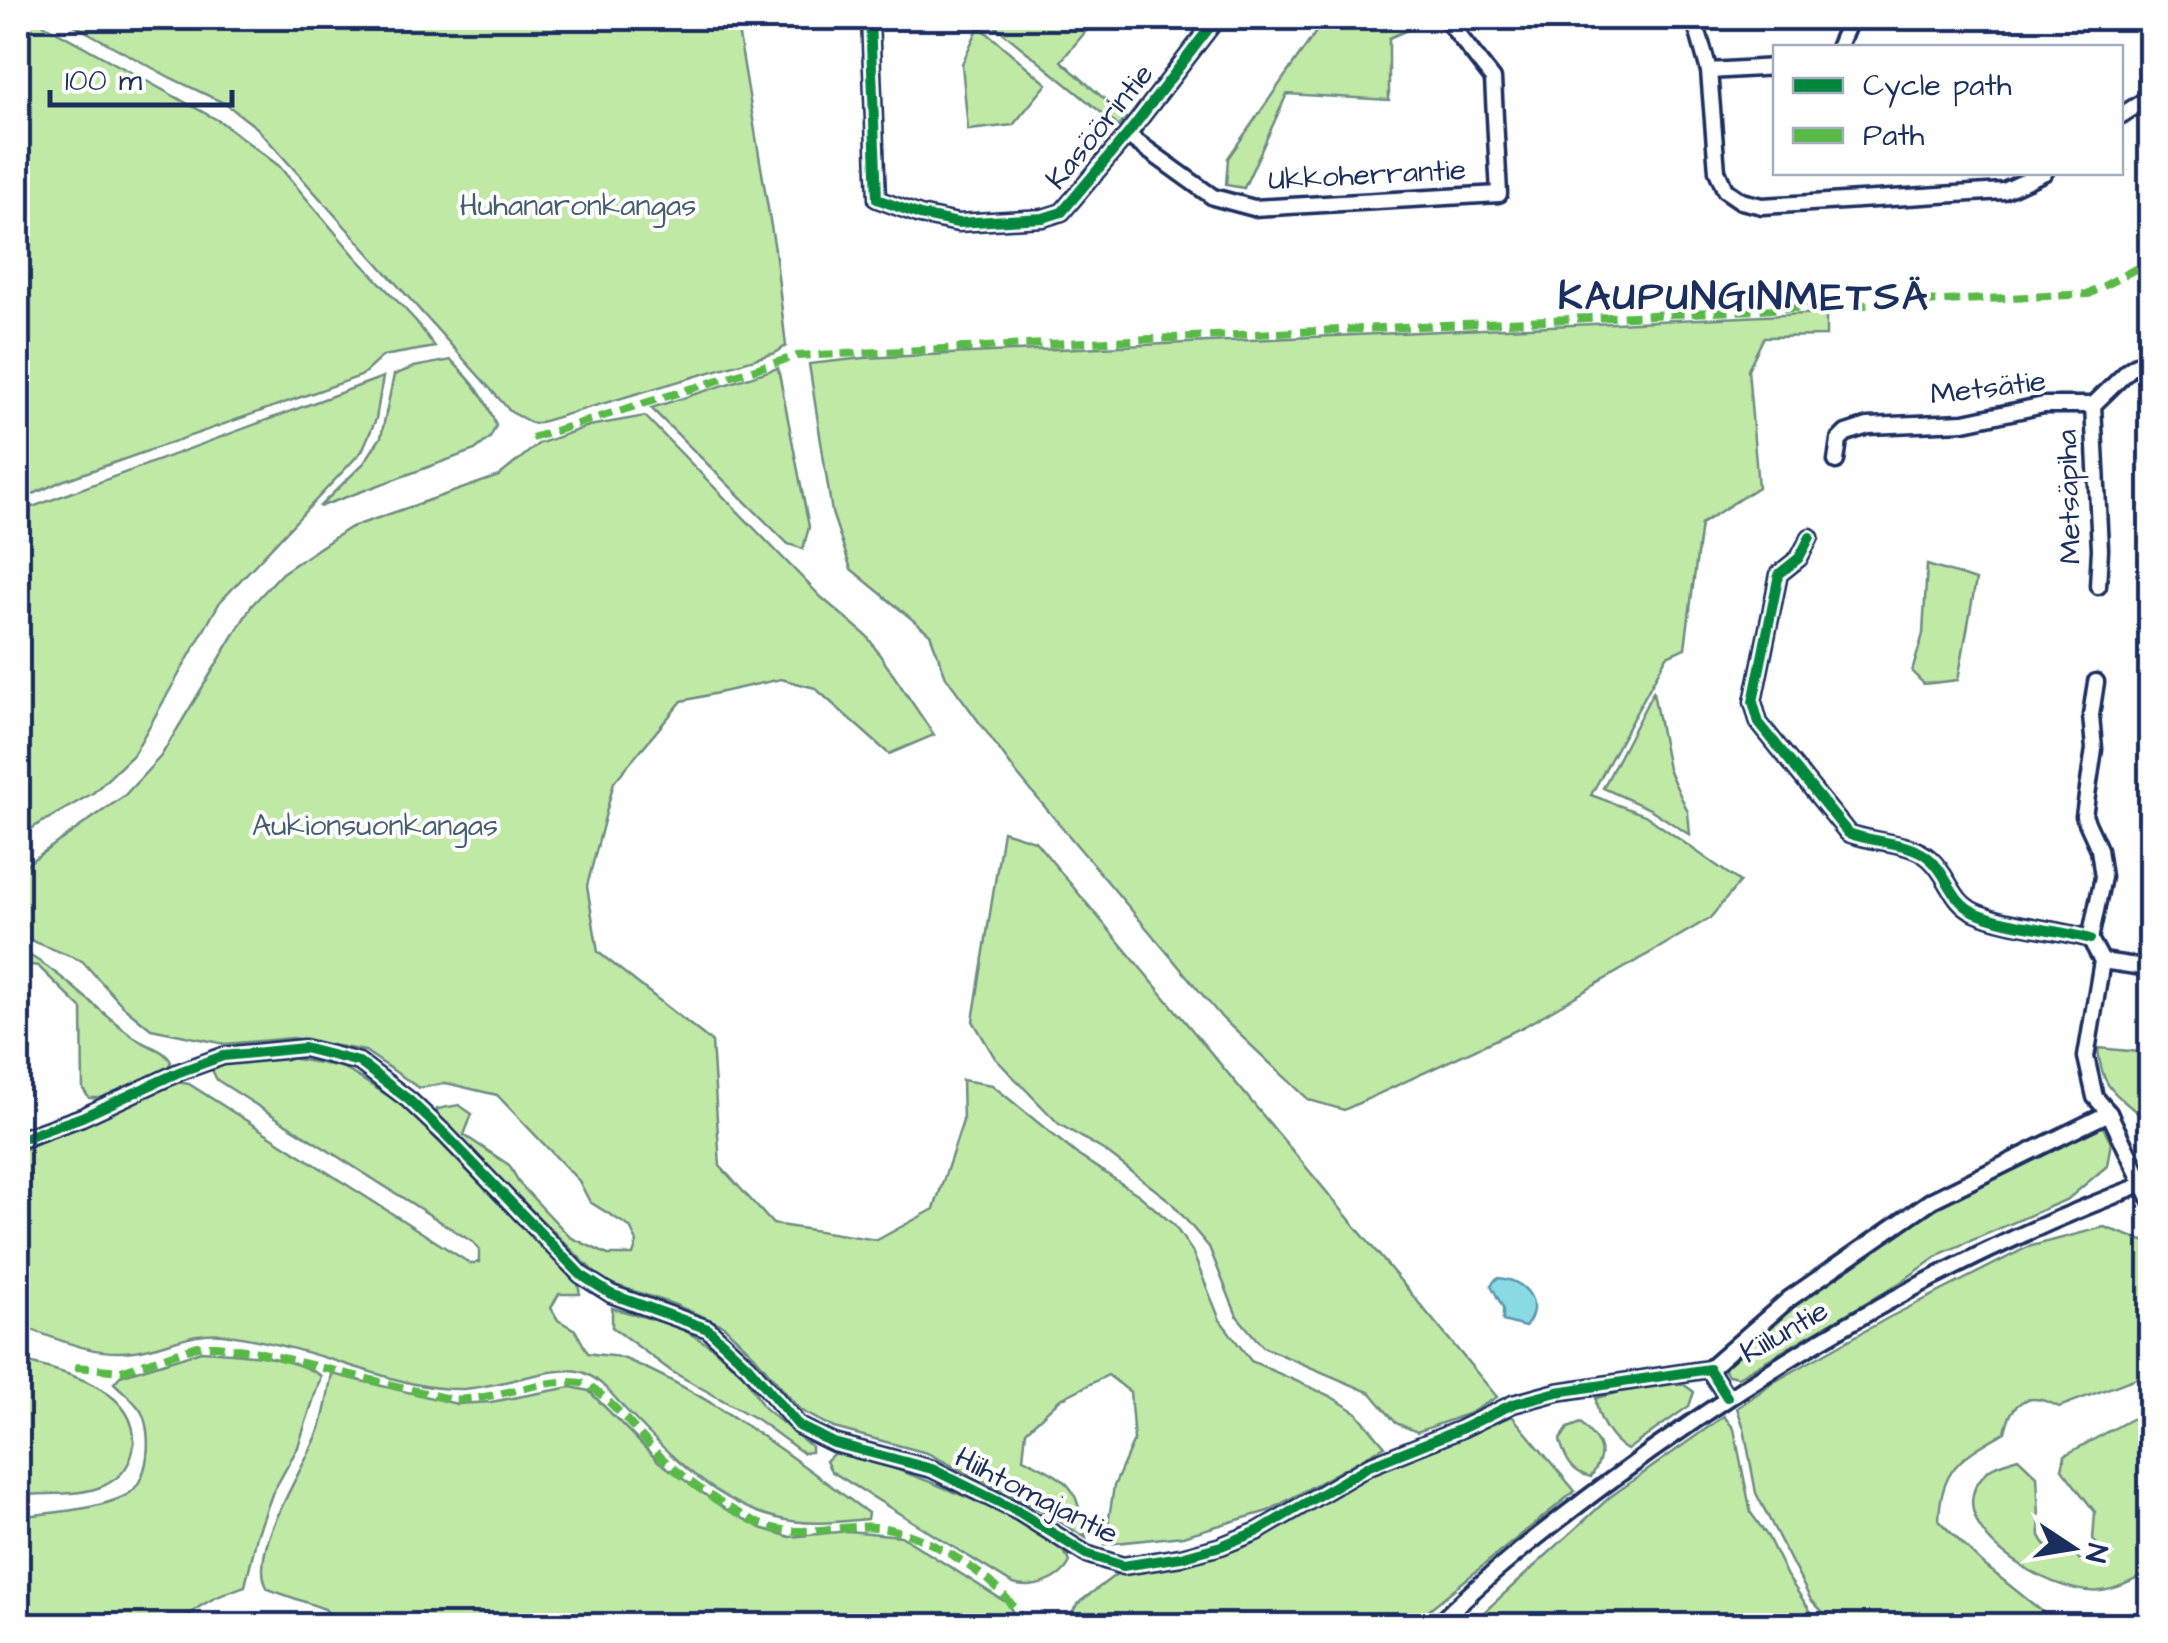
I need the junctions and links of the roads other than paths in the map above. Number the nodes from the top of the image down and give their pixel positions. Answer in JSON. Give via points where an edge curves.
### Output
{"nodes":[{"id":1,"x":870,"y":18,"type":"edge"},
{"id":2,"x":1217,"y":18,"type":"edge"},
{"id":3,"x":1445,"y":18,"type":"edge"},
{"id":4,"x":1694,"y":18,"type":"edge"},
{"id":5,"x":1851,"y":18,"type":"edge"},
{"id":6,"x":1839,"y":45,"type":"edge"},
{"id":7,"x":1773,"y":67,"type":"edge"},
{"id":8,"x":1709,"y":71,"type":"junction"},
{"id":9,"x":2150,"y":96,"type":"edge"},
{"id":10,"x":2123,"y":114,"type":"edge"},
{"id":11,"x":1127,"y":135,"type":"junction"},
{"id":12,"x":2038,"y":175,"type":"edge"},
{"id":13,"x":2150,"y":356,"type":"edge"},
{"id":14,"x":2092,"y":406,"type":"junction"},
{"id":15,"x":1836,"y":461,"type":"dead end"},
{"id":16,"x":1810,"y":537,"type":"dead end"},
{"id":17,"x":2098,"y":586,"type":"dead end"},
{"id":18,"x":2096,"y":682,"type":"dead end"},
{"id":19,"x":2090,"y":939,"type":"junction"},
{"id":20,"x":2102,"y":960,"type":"junction"},
{"id":21,"x":2150,"y":968,"type":"edge"},
{"id":22,"x":2109,"y":1113,"type":"junction"},
{"id":23,"x":18,"y":1140,"type":"edge"},
{"id":24,"x":2148,"y":1188,"type":"edge"},
{"id":25,"x":1709,"y":1369,"type":"junction"},
{"id":26,"x":1727,"y":1397,"type":"junction"},
{"id":27,"x":1436,"y":1626,"type":"edge"}],
"edges":[{"from":1,"to":11,"type":"street","name":"Kasöörintie","via":[[877,199],[958,222],[1042,218],[1062,212]]},
{"from":2,"to":11,"type":"street","name":"Kasöörintie"},
{"from":3,"to":11,"type":"street","name":"Ukkoherrantie","via":[[1493,79],[1499,194],[1254,208],[1213,197]]},
{"from":4,"to":8,"type":"street"},
{"from":5,"to":6,"type":"street"},
{"from":7,"to":8,"type":"street"},
{"from":8,"to":12,"type":"street","via":[[1717,171],[1725,190],[1742,201],[1762,206],[2004,191]]},
{"from":9,"to":10,"type":"street"},
{"from":13,"to":14,"type":"street"},
{"from":14,"to":15,"type":"street","name":"Metsätie","via":[[1856,428],[1838,440]]},
{"from":14,"to":17,"type":"street","name":"Metsäpiha"},
{"from":16,"to":19,"type":"street","via":[[1800,558],[1779,574],[1753,702],[1759,722],[1848,833],[1930,858],[1955,898],[1974,912]]},
{"from":18,"to":19,"type":"street","via":[[2084,816],[2102,876]]},
{"from":19,"to":20,"type":"street"},
{"from":20,"to":21,"type":"street"},
{"from":20,"to":22,"type":"street","via":[[2086,1057],[2095,1097]]},
{"from":22,"to":24,"type":"street"},
{"from":22,"to":25,"type":"street","via":[[1932,1200],[1788,1299]]},
{"from":23,"to":25,"type":"street","name":"Hiihtomajantie","via":[[223,1056],[304,1048],[359,1062],[410,1100],[581,1275],[611,1294],[708,1329],[799,1426],[834,1443],[932,1469],[1086,1554],[1122,1566],[1221,1546],[1369,1466],[1513,1404]]},
{"from":24,"to":26,"type":"street","name":"Kiiluntie","via":[[1997,1247]]},
{"from":25,"to":26,"type":"street"},
{"from":26,"to":27,"type":"street","name":"Kiiluntie","via":[[1570,1512]]}]}
